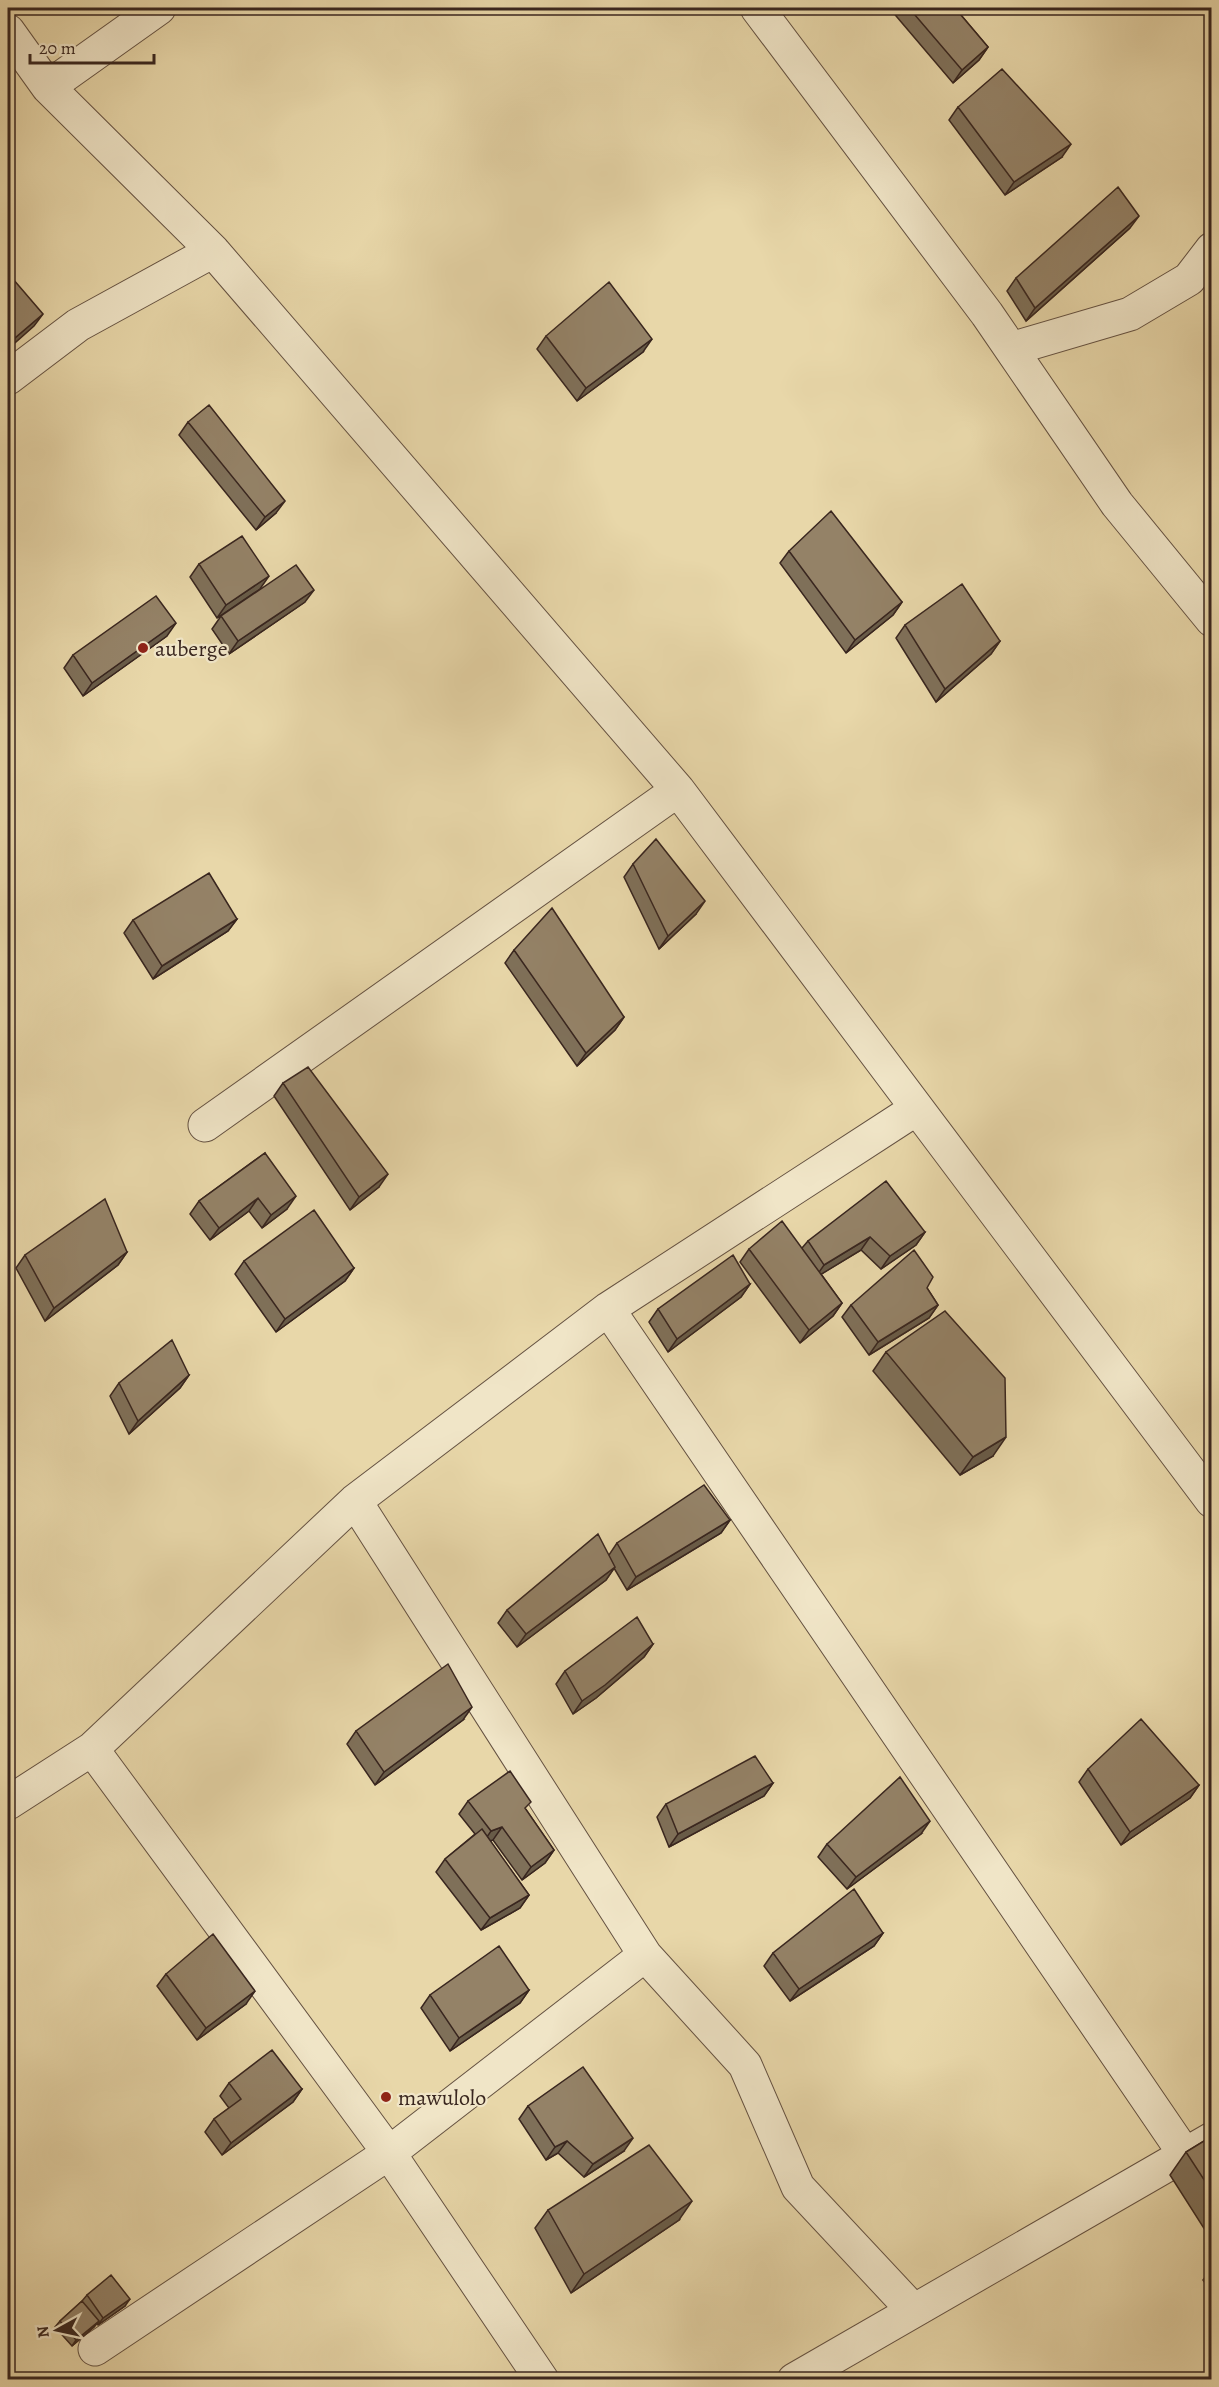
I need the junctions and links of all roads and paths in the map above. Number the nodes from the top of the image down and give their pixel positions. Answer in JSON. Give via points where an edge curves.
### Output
{"nodes":[{"id":1,"x":159,"y":8,"type":"edge"},
{"id":2,"x":757,"y":8,"type":"edge"},
{"id":3,"x":8,"y":32,"type":"edge"},
{"id":4,"x":48,"y":87,"type":"junction"},
{"id":5,"x":1212,"y":249,"type":"edge"},
{"id":6,"x":213,"y":251,"type":"junction"},
{"id":7,"x":1011,"y":349,"type":"junction"},
{"id":8,"x":8,"y":378,"type":"edge"},
{"id":9,"x":1212,"y":620,"type":"edge"},
{"id":10,"x":678,"y":790,"type":"junction"},
{"id":11,"x":916,"y":1109,"type":"junction"},
{"id":12,"x":205,"y":1125,"type":"dead end"},
{"id":13,"x":608,"y":1309,"type":"junction"},
{"id":14,"x":356,"y":1501,"type":"junction"},
{"id":15,"x":1212,"y":1502,"type":"edge"},
{"id":16,"x":92,"y":1749,"type":"junction"},
{"id":17,"x":8,"y":1803,"type":"edge"},
{"id":18,"x":645,"y":1955,"type":"junction"},
{"id":19,"x":1199,"y":2148,"type":"edge"},
{"id":20,"x":390,"y":2153,"type":"junction"},
{"id":21,"x":913,"y":2310,"type":"junction"},
{"id":22,"x":95,"y":2349,"type":"dead end"},
{"id":23,"x":542,"y":2379,"type":"edge"},
{"id":24,"x":794,"y":2379,"type":"edge"}],
"edges":[{"from":1,"to":4,"type":"street"},
{"from":2,"to":7,"type":"street"},
{"from":3,"to":4,"type":"street"},
{"from":4,"to":6,"type":"street"},
{"from":5,"to":7,"type":"street","via":[[1189,279],[1130,314]]},
{"from":6,"to":8,"type":"street","via":[[78,325]]},
{"from":6,"to":10,"type":"street"},
{"from":7,"to":9,"type":"street","via":[[1118,504]]},
{"from":10,"to":11,"type":"street"},
{"from":10,"to":12,"type":"street"},
{"from":11,"to":13,"type":"street"},
{"from":11,"to":15,"type":"street"},
{"from":13,"to":14,"type":"street"},
{"from":13,"to":19,"type":"street"},
{"from":14,"to":16,"type":"street"},
{"from":14,"to":18,"type":"street"},
{"from":16,"to":17,"type":"street"},
{"from":16,"to":20,"type":"street"},
{"from":18,"to":20,"type":"street"},
{"from":18,"to":21,"type":"street","via":[[745,2065],[798,2187]]},
{"from":19,"to":21,"type":"street"},
{"from":20,"to":22,"type":"street"},
{"from":20,"to":23,"type":"street"},
{"from":21,"to":24,"type":"street"}]}
